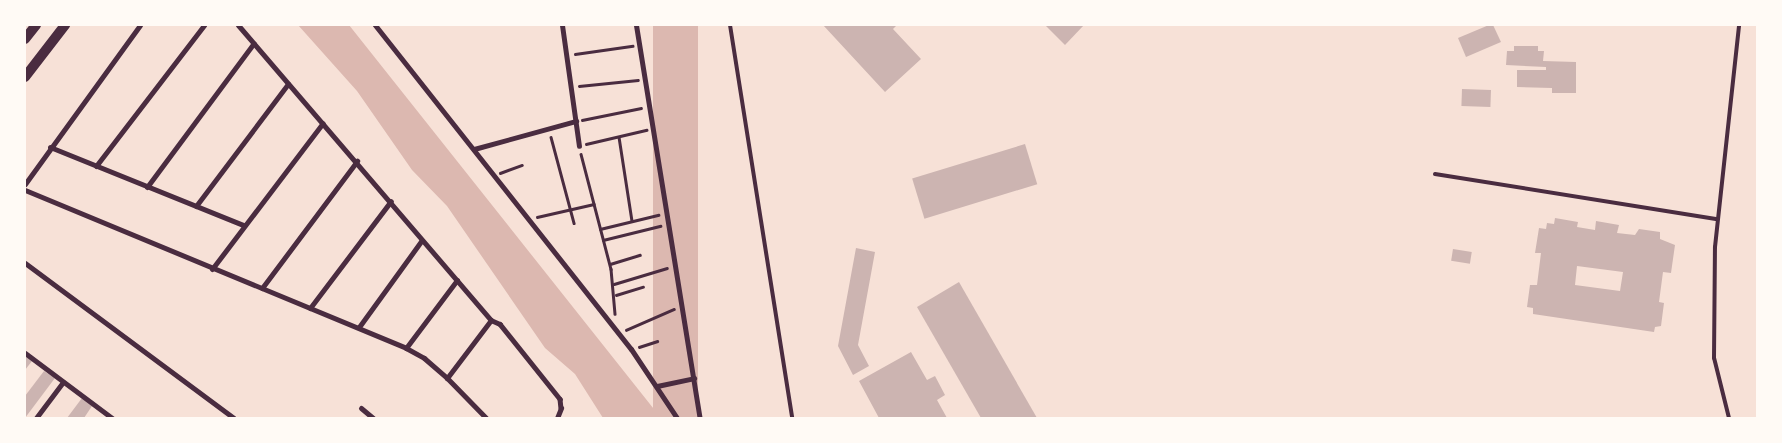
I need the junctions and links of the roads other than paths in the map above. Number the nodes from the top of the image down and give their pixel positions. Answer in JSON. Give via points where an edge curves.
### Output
{"nodes":[{"id":1,"x":36,"y":25,"type":"edge"},
{"id":2,"x":66,"y":25,"type":"edge"},
{"id":3,"x":140,"y":25,"type":"edge"},
{"id":4,"x":204,"y":25,"type":"edge"},
{"id":5,"x":238,"y":25,"type":"edge"},
{"id":6,"x":375,"y":25,"type":"edge"},
{"id":7,"x":562,"y":25,"type":"edge"},
{"id":8,"x":636,"y":25,"type":"edge"},
{"id":9,"x":730,"y":25,"type":"edge"},
{"id":10,"x":1739,"y":25,"type":"edge"},
{"id":11,"x":25,"y":39,"type":"edge"},
{"id":12,"x":254,"y":43,"type":"junction"},
{"id":13,"x":25,"y":77,"type":"edge"},
{"id":14,"x":288,"y":84,"type":"junction"},
{"id":15,"x":576,"y":121,"type":"junction"},
{"id":16,"x":323,"y":123,"type":"junction"},
{"id":17,"x":579,"y":146,"type":"road end"},
{"id":18,"x":50,"y":147,"type":"junction"},
{"id":19,"x":474,"y":149,"type":"junction"},
{"id":20,"x":357,"y":161,"type":"junction"},
{"id":21,"x":96,"y":166,"type":"junction"},
{"id":22,"x":1435,"y":174,"type":"dead end"},
{"id":23,"x":25,"y":182,"type":"edge"},
{"id":24,"x":148,"y":187,"type":"junction"},
{"id":25,"x":25,"y":190,"type":"edge"},
{"id":26,"x":391,"y":201,"type":"junction"},
{"id":27,"x":196,"y":206,"type":"junction"},
{"id":28,"x":1717,"y":219,"type":"junction"},
{"id":29,"x":243,"y":226,"type":"junction"},
{"id":30,"x":422,"y":240,"type":"junction"},
{"id":31,"x":25,"y":263,"type":"edge"},
{"id":32,"x":212,"y":269,"type":"junction"},
{"id":33,"x":457,"y":280,"type":"junction"},
{"id":34,"x":262,"y":288,"type":"junction"},
{"id":35,"x":310,"y":308,"type":"junction"},
{"id":36,"x":490,"y":320,"type":"junction"},
{"id":37,"x":359,"y":327,"type":"junction"},
{"id":38,"x":406,"y":348,"type":"junction"},
{"id":39,"x":25,"y":353,"type":"edge"},
{"id":40,"x":447,"y":378,"type":"junction"},
{"id":41,"x":694,"y":378,"type":"junction"},
{"id":42,"x":63,"y":382,"type":"junction"},
{"id":43,"x":656,"y":386,"type":"junction"},
{"id":44,"x":361,"y":408,"type":"dead end"},
{"id":45,"x":561,"y":408,"type":"joint"},
{"id":46,"x":36,"y":418,"type":"edge"},
{"id":47,"x":112,"y":418,"type":"edge"},
{"id":48,"x":234,"y":418,"type":"edge"},
{"id":49,"x":373,"y":418,"type":"edge"},
{"id":50,"x":486,"y":418,"type":"edge"},
{"id":51,"x":557,"y":418,"type":"edge"},
{"id":52,"x":677,"y":418,"type":"edge"},
{"id":53,"x":700,"y":418,"type":"edge"},
{"id":54,"x":792,"y":418,"type":"edge"},
{"id":55,"x":1730,"y":418,"type":"edge"}],
"edges":[{"from":1,"to":11,"type":"main road"},
{"from":2,"to":13,"type":"main road"},
{"from":3,"to":18,"type":"street"},
{"from":4,"to":21,"type":"street"},
{"from":5,"to":12,"type":"street"},
{"from":6,"to":19,"type":"street"},
{"from":7,"to":15,"type":"street"},
{"from":8,"to":41,"type":"street"},
{"from":9,"to":54,"type":"lane"},
{"from":10,"to":28,"type":"lane"},
{"from":12,"to":14,"type":"street"},
{"from":12,"to":24,"type":"street"},
{"from":14,"to":16,"type":"street"},
{"from":14,"to":27,"type":"street"},
{"from":15,"to":17,"type":"street"},
{"from":15,"to":19,"type":"street"},
{"from":16,"to":20,"type":"street"},
{"from":16,"to":29,"type":"street"},
{"from":18,"to":21,"type":"street"},
{"from":18,"to":23,"type":"street"},
{"from":19,"to":43,"type":"street","via":[[631,349]]},
{"from":20,"to":26,"type":"street"},
{"from":20,"to":34,"type":"street"},
{"from":21,"to":24,"type":"street"},
{"from":22,"to":28,"type":"lane"},
{"from":24,"to":27,"type":"street"},
{"from":25,"to":32,"type":"street"},
{"from":26,"to":30,"type":"street"},
{"from":26,"to":35,"type":"street"},
{"from":27,"to":29,"type":"street"},
{"from":28,"to":55,"type":"lane","via":[[1714,358]]},
{"from":29,"to":32,"type":"street"},
{"from":30,"to":33,"type":"street"},
{"from":30,"to":37,"type":"street"},
{"from":31,"to":48,"type":"street"},
{"from":32,"to":34,"type":"street"},
{"from":33,"to":36,"type":"street"},
{"from":33,"to":38,"type":"street"},
{"from":34,"to":35,"type":"street"},
{"from":35,"to":37,"type":"street"},
{"from":36,"to":40,"type":"street"},
{"from":36,"to":45,"type":"street","via":[[500,324],[560,399]]},
{"from":37,"to":38,"type":"street"},
{"from":38,"to":40,"type":"street","via":[[424,358]]},
{"from":39,"to":42,"type":"street"},
{"from":40,"to":50,"type":"street"},
{"from":41,"to":43,"type":"street"},
{"from":41,"to":53,"type":"street"},
{"from":42,"to":46,"type":"street"},
{"from":42,"to":47,"type":"street"},
{"from":43,"to":52,"type":"street"},
{"from":44,"to":49,"type":"street"},
{"from":45,"to":51,"type":"street"}]}
